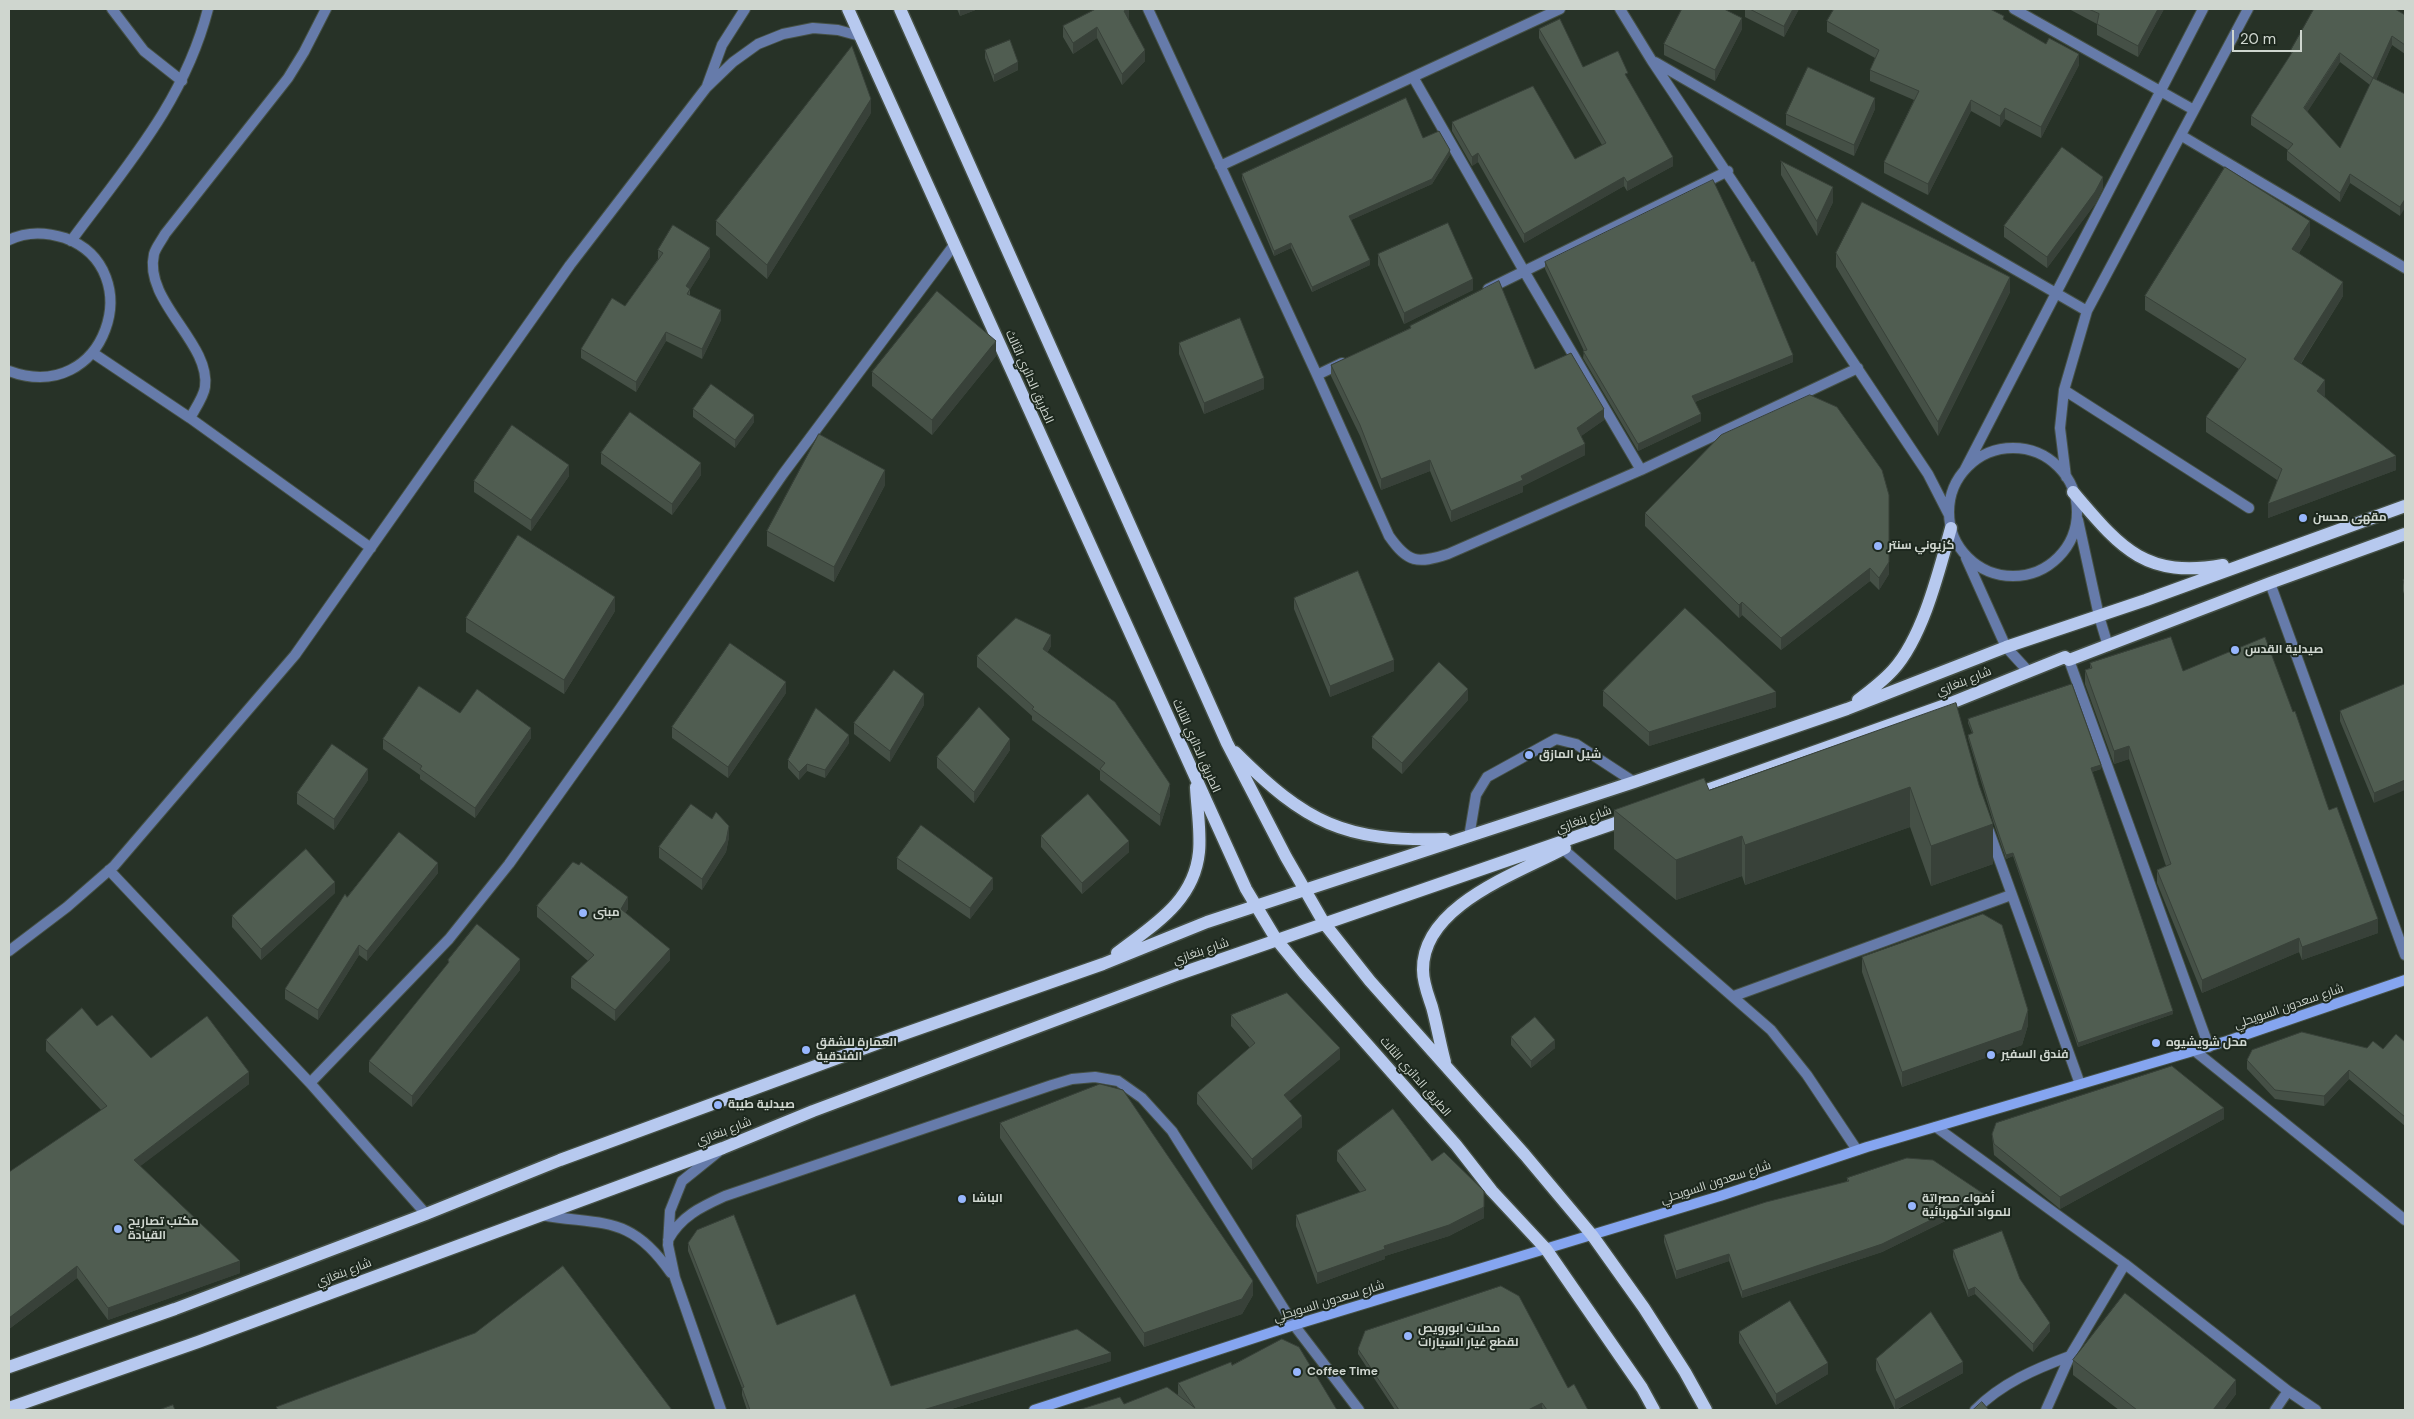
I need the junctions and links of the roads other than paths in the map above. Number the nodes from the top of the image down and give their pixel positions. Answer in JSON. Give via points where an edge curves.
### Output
{"nodes":[{"id":1,"x":112,"y":9,"type":"edge"},
{"id":2,"x":208,"y":9,"type":"edge"},
{"id":3,"x":326,"y":9,"type":"edge"},
{"id":4,"x":745,"y":9,"type":"edge"},
{"id":5,"x":848,"y":9,"type":"edge"},
{"id":6,"x":900,"y":9,"type":"edge"},
{"id":7,"x":1148,"y":9,"type":"edge"},
{"id":8,"x":1560,"y":9,"type":"edge"},
{"id":9,"x":1620,"y":9,"type":"edge"},
{"id":10,"x":2014,"y":9,"type":"edge"},
{"id":11,"x":2203,"y":9,"type":"edge"},
{"id":12,"x":2248,"y":9,"type":"edge"},
{"id":13,"x":860,"y":36,"type":"junction"},
{"id":14,"x":1652,"y":61,"type":"junction"},
{"id":15,"x":1413,"y":77,"type":"junction"},
{"id":16,"x":182,"y":81,"type":"junction"},
{"id":17,"x":706,"y":88,"type":"junction"},
{"id":18,"x":2159,"y":90,"type":"junction"},
{"id":19,"x":2194,"y":110,"type":"junction"},
{"id":20,"x":2182,"y":136,"type":"junction"},
{"id":21,"x":1220,"y":166,"type":"junction"},
{"id":22,"x":1728,"y":171,"type":"junction"},
{"id":23,"x":9,"y":240,"type":"edge"},
{"id":24,"x":71,"y":241,"type":"junction"},
{"id":25,"x":954,"y":245,"type":"junction"},
{"id":26,"x":2405,"y":268,"type":"edge"},
{"id":27,"x":1524,"y":271,"type":"junction"},
{"id":28,"x":1481,"y":293,"type":"edge"},
{"id":29,"x":2056,"y":294,"type":"junction"},
{"id":30,"x":2087,"y":311,"type":"junction"},
{"id":31,"x":93,"y":353,"type":"junction"},
{"id":32,"x":1352,"y":358,"type":"edge"},
{"id":33,"x":1858,"y":368,"type":"junction"},
{"id":34,"x":9,"y":371,"type":"edge"},
{"id":35,"x":1318,"y":375,"type":"junction"},
{"id":36,"x":2064,"y":390,"type":"junction"},
{"id":37,"x":190,"y":418,"type":"junction"},
{"id":38,"x":1641,"y":470,"type":"junction"},
{"id":39,"x":1964,"y":471,"type":"junction"},
{"id":40,"x":2066,"y":477,"type":"junction"},
{"id":41,"x":2074,"y":492,"type":"junction"},
{"id":42,"x":2405,"y":506,"type":"edge"},
{"id":43,"x":2249,"y":508,"type":"dead end"},
{"id":44,"x":1949,"y":515,"type":"junction"},
{"id":45,"x":2077,"y":515,"type":"junction"},
{"id":46,"x":1951,"y":528,"type":"junction"},
{"id":47,"x":2405,"y":534,"type":"edge"},
{"id":48,"x":371,"y":548,"type":"junction"},
{"id":49,"x":1965,"y":555,"type":"junction"},
{"id":50,"x":2255,"y":559,"type":"junction"},
{"id":51,"x":2270,"y":583,"type":"junction"},
{"id":52,"x":2099,"y":616,"type":"junction"},
{"id":53,"x":2108,"y":646,"type":"junction"},
{"id":54,"x":2006,"y":647,"type":"junction"},
{"id":55,"x":2069,"y":660,"type":"junction"},
{"id":56,"x":2028,"y":671,"type":"junction"},
{"id":57,"x":1847,"y":709,"type":"junction"},
{"id":58,"x":1227,"y":743,"type":"junction"},
{"id":59,"x":1196,"y":780,"type":"junction"},
{"id":60,"x":1634,"y":782,"type":"junction"},
{"id":61,"x":1684,"y":798,"type":"edge"},
{"id":62,"x":1639,"y":814,"type":"edge"},
{"id":63,"x":1986,"y":823,"type":"edge"},
{"id":64,"x":1594,"y":831,"type":"junction"},
{"id":65,"x":1466,"y":838,"type":"junction"},
{"id":66,"x":1563,"y":849,"type":"junction"},
{"id":67,"x":108,"y":870,"type":"junction"},
{"id":68,"x":1305,"y":890,"type":"junction"},
{"id":69,"x":2011,"y":895,"type":"junction"},
{"id":70,"x":1256,"y":906,"type":"junction"},
{"id":71,"x":1324,"y":923,"type":"junction"},
{"id":72,"x":1276,"y":940,"type":"junction"},
{"id":73,"x":9,"y":951,"type":"edge"},
{"id":74,"x":2405,"y":955,"type":"edge"},
{"id":75,"x":1102,"y":964,"type":"junction"},
{"id":76,"x":2405,"y":980,"type":"edge"},
{"id":77,"x":1734,"y":996,"type":"junction"},
{"id":78,"x":2209,"y":1047,"type":"junction"},
{"id":79,"x":2195,"y":1051,"type":"junction"},
{"id":80,"x":1445,"y":1065,"type":"junction"},
{"id":81,"x":310,"y":1083,"type":"junction"},
{"id":82,"x":2080,"y":1084,"type":"junction"},
{"id":83,"x":1936,"y":1127,"type":"junction"},
{"id":84,"x":723,"y":1148,"type":"junction"},
{"id":85,"x":1857,"y":1150,"type":"junction"},
{"id":86,"x":426,"y":1214,"type":"junction"},
{"id":87,"x":538,"y":1215,"type":"junction"},
{"id":88,"x":2405,"y":1220,"type":"edge"},
{"id":89,"x":1592,"y":1235,"type":"junction"},
{"id":90,"x":668,"y":1240,"type":"junction"},
{"id":91,"x":1546,"y":1249,"type":"junction"},
{"id":92,"x":2126,"y":1264,"type":"junction"},
{"id":93,"x":675,"y":1278,"type":"junction"},
{"id":94,"x":1294,"y":1325,"type":"junction"},
{"id":95,"x":2070,"y":1356,"type":"junction"},
{"id":96,"x":9,"y":1367,"type":"edge"},
{"id":97,"x":2288,"y":1391,"type":"junction"},
{"id":98,"x":9,"y":1408,"type":"edge"},
{"id":99,"x":721,"y":1410,"type":"edge"},
{"id":100,"x":1034,"y":1410,"type":"edge"},
{"id":101,"x":1358,"y":1410,"type":"edge"},
{"id":102,"x":1654,"y":1410,"type":"edge"},
{"id":103,"x":1706,"y":1410,"type":"edge"},
{"id":104,"x":1975,"y":1410,"type":"edge"},
{"id":105,"x":2046,"y":1410,"type":"edge"},
{"id":106,"x":2275,"y":1410,"type":"edge"},
{"id":107,"x":2316,"y":1410,"type":"edge"}],
"edges":[{"from":1,"to":16,"type":"street","via":[[144,51]]},
{"from":2,"to":16,"type":"street","via":[[199,43]]},
{"from":3,"to":37,"type":"street","via":[[288,78],[154,251],[154,274],[160,293],[203,366],[205,388]]},
{"from":4,"to":17,"type":"street","via":[[722,45]]},
{"from":5,"to":13,"type":"main road","name":"الطريق الدائري الثالث"},
{"from":6,"to":58,"type":"main road"},
{"from":7,"to":21,"type":"street"},
{"from":8,"to":15,"type":"street"},
{"from":9,"to":14,"type":"street"},
{"from":10,"to":18,"type":"street"},
{"from":11,"to":18,"type":"street"},
{"from":12,"to":19,"type":"street"},
{"from":13,"to":17,"type":"street","via":[[813,28],[783,34],[758,44]]},
{"from":13,"to":25,"type":"main road","name":"الطريق الدائري الثالث"},
{"from":14,"to":22,"type":"street"},
{"from":14,"to":29,"type":"street"},
{"from":15,"to":21,"type":"street"},
{"from":15,"to":27,"type":"street"},
{"from":16,"to":24,"type":"street","via":[[152,133]]},
{"from":17,"to":48,"type":"street","via":[[570,265]]},
{"from":18,"to":19,"type":"street"},
{"from":18,"to":29,"type":"street"},
{"from":19,"to":20,"type":"street"},
{"from":20,"to":26,"type":"street"},
{"from":20,"to":30,"type":"street"},
{"from":21,"to":35,"type":"street"},
{"from":22,"to":27,"type":"street"},
{"from":22,"to":33,"type":"street"},
{"from":23,"to":24,"type":"street","via":[[36,233],[54,234]]},
{"from":24,"to":31,"type":"street","via":[[98,265],[110,300],[110,318]]},
{"from":25,"to":59,"type":"main road","name":"الطريق الدائري الثالث"},
{"from":25,"to":81,"type":"street","via":[[783,474],[509,864],[449,939]]},
{"from":27,"to":28,"type":"street"},
{"from":27,"to":38,"type":"street"},
{"from":29,"to":30,"type":"street"},
{"from":29,"to":39,"type":"street"},
{"from":30,"to":36,"type":"street"},
{"from":31,"to":34,"type":"street","via":[[78,366],[61,374],[42,378]]},
{"from":31,"to":37,"type":"street"},
{"from":32,"to":35,"type":"street"},
{"from":33,"to":38,"type":"street"},
{"from":33,"to":44,"type":"street","via":[[1928,474]]},
{"from":35,"to":38,"type":"street","via":[[1389,536],[1400,551],[1414,561],[1448,554]]},
{"from":36,"to":40,"type":"street","via":[[2060,428]]},
{"from":36,"to":43,"type":"street"},
{"from":37,"to":48,"type":"street"},
{"from":39,"to":40,"type":"street","via":[[1978,458],[1997,450],[2016,448],[2036,452],[2053,462]]},
{"from":39,"to":44,"type":"street","via":[[1954,487]]},
{"from":40,"to":41,"type":"street"},
{"from":41,"to":45,"type":"street"},
{"from":41,"to":50,"type":"main road","via":[[2111,537],[2149,562],[2176,569],[2200,569]]},
{"from":42,"to":50,"type":"main road","name":"شارع بنغازي"},
{"from":44,"to":46,"type":"street"},
{"from":45,"to":49,"type":"street","via":[[2067,547],[2042,570],[2009,577],[1978,566]]},
{"from":45,"to":52,"type":"street"},
{"from":46,"to":49,"type":"street"},
{"from":46,"to":57,"type":"main road","via":[[1934,589],[1912,641],[1894,669]]},
{"from":47,"to":51,"type":"main road","name":"شارع بنغازي"},
{"from":48,"to":67,"type":"street","via":[[295,655]]},
{"from":49,"to":54,"type":"street"},
{"from":50,"to":52,"type":"main road","name":"شارع بنغازي"},
{"from":51,"to":53,"type":"main road","name":"شارع بنغازي"},
{"from":51,"to":74,"type":"street"},
{"from":52,"to":53,"type":"street"},
{"from":52,"to":54,"type":"main road","name":"شارع بنغازي"},
{"from":53,"to":55,"type":"main road","name":"شارع بنغازي"},
{"from":54,"to":56,"type":"street"},
{"from":54,"to":57,"type":"main road","name":"شارع بنغازي"},
{"from":55,"to":56,"type":"main road","name":"شارع بنغازي","via":[[2065,657]]},
{"from":55,"to":78,"type":"street"},
{"from":56,"to":61,"type":"main road","name":"شارع بنغازي","via":[[1953,708]]},
{"from":57,"to":60,"type":"main road","name":"شارع بنغازي"},
{"from":58,"to":65,"type":"main road","via":[[1284,797],[1341,830],[1405,841]]},
{"from":58,"to":68,"type":"main road"},
{"from":59,"to":70,"type":"main road","name":"الطريق الدائري الثالث","via":[[1233,865]]},
{"from":59,"to":75,"type":"main road","via":[[1199,852],[1194,876],[1183,898]]},
{"from":60,"to":65,"type":"main road","name":"شارع بنغازي"},
{"from":60,"to":65,"type":"street","via":[[1576,744],[1556,740],[1487,777],[1476,795]]},
{"from":62,"to":64,"type":"main road","name":"شارع بنغازي"},
{"from":63,"to":69,"type":"street"},
{"from":64,"to":66,"type":"main road"},
{"from":64,"to":71,"type":"main road","name":"شارع بنغازي"},
{"from":65,"to":68,"type":"main road","name":"شارع بنغازي"},
{"from":66,"to":77,"type":"street"},
{"from":66,"to":80,"type":"main road","via":[[1481,890],[1454,909],[1432,938],[1423,969]]},
{"from":67,"to":73,"type":"street","via":[[68,907]]},
{"from":67,"to":81,"type":"street"},
{"from":68,"to":70,"type":"main road","name":"شارع بنغازي"},
{"from":68,"to":71,"type":"main road"},
{"from":69,"to":77,"type":"street"},
{"from":69,"to":82,"type":"street"},
{"from":70,"to":72,"type":"main road","name":"الطريق الدائري الثالث"},
{"from":70,"to":75,"type":"main road","name":"شارع بنغازي"},
{"from":71,"to":72,"type":"main road","name":"شارع بنغازي"},
{"from":71,"to":80,"type":"main road","via":[[1370,981]]},
{"from":72,"to":84,"type":"main road","name":"شارع بنغازي","via":[[866,1091]]},
{"from":72,"to":91,"type":"main road","name":"الطريق الدائري الثالث","via":[[1456,1145],[1492,1191]]},
{"from":75,"to":86,"type":"main road","name":"شارع بنغازي","via":[[560,1160]]},
{"from":76,"to":78,"type":"main road","name":"شارع سعدون السويحلي"},
{"from":77,"to":85,"type":"street","via":[[1770,1030],[1807,1075]]},
{"from":78,"to":79,"type":"main road","name":"شارع سعدون السويحلي"},
{"from":79,"to":82,"type":"main road","name":"شارع سعدون السويحلي"},
{"from":79,"to":88,"type":"street"},
{"from":80,"to":89,"type":"main road"},
{"from":81,"to":86,"type":"street"},
{"from":82,"to":83,"type":"main road","name":"شارع سعدون السويحلي"},
{"from":83,"to":85,"type":"main road","name":"شارع سعدون السويحلي"},
{"from":83,"to":92,"type":"street"},
{"from":84,"to":87,"type":"main road","name":"شارع بنغازي"},
{"from":84,"to":90,"type":"street","via":[[682,1181],[670,1210]]},
{"from":85,"to":89,"type":"main road","name":"شارع سعدون السويحلي"},
{"from":86,"to":96,"type":"main road","name":"شارع بنغازي","via":[[175,1309]]},
{"from":87,"to":93,"type":"street","via":[[605,1222],[627,1229],[647,1242]]},
{"from":87,"to":98,"type":"main road","name":"شارع بنغازي","via":[[198,1342]]},
{"from":89,"to":91,"type":"main road","name":"شارع سعدون السويحلي"},
{"from":89,"to":103,"type":"main road","via":[[1644,1308]]},
{"from":90,"to":93,"type":"street"},
{"from":90,"to":94,"type":"street","via":[[689,1214],[724,1196],[1052,1085],[1095,1077],[1118,1081],[1142,1098],[1172,1131]]},
{"from":91,"to":94,"type":"main road","name":"شارع سعدون السويحلي"},
{"from":91,"to":102,"type":"main road","name":"الطريق الدائري الثالث"},
{"from":92,"to":95,"type":"street"},
{"from":92,"to":97,"type":"street"},
{"from":93,"to":99,"type":"street"},
{"from":94,"to":100,"type":"main road","name":"شارع سعدون السويحلي"},
{"from":94,"to":101,"type":"street"},
{"from":95,"to":104,"type":"street","via":[[2031,1371],[1989,1396]]},
{"from":95,"to":105,"type":"street"},
{"from":97,"to":106,"type":"street"},
{"from":97,"to":107,"type":"street"}]}
